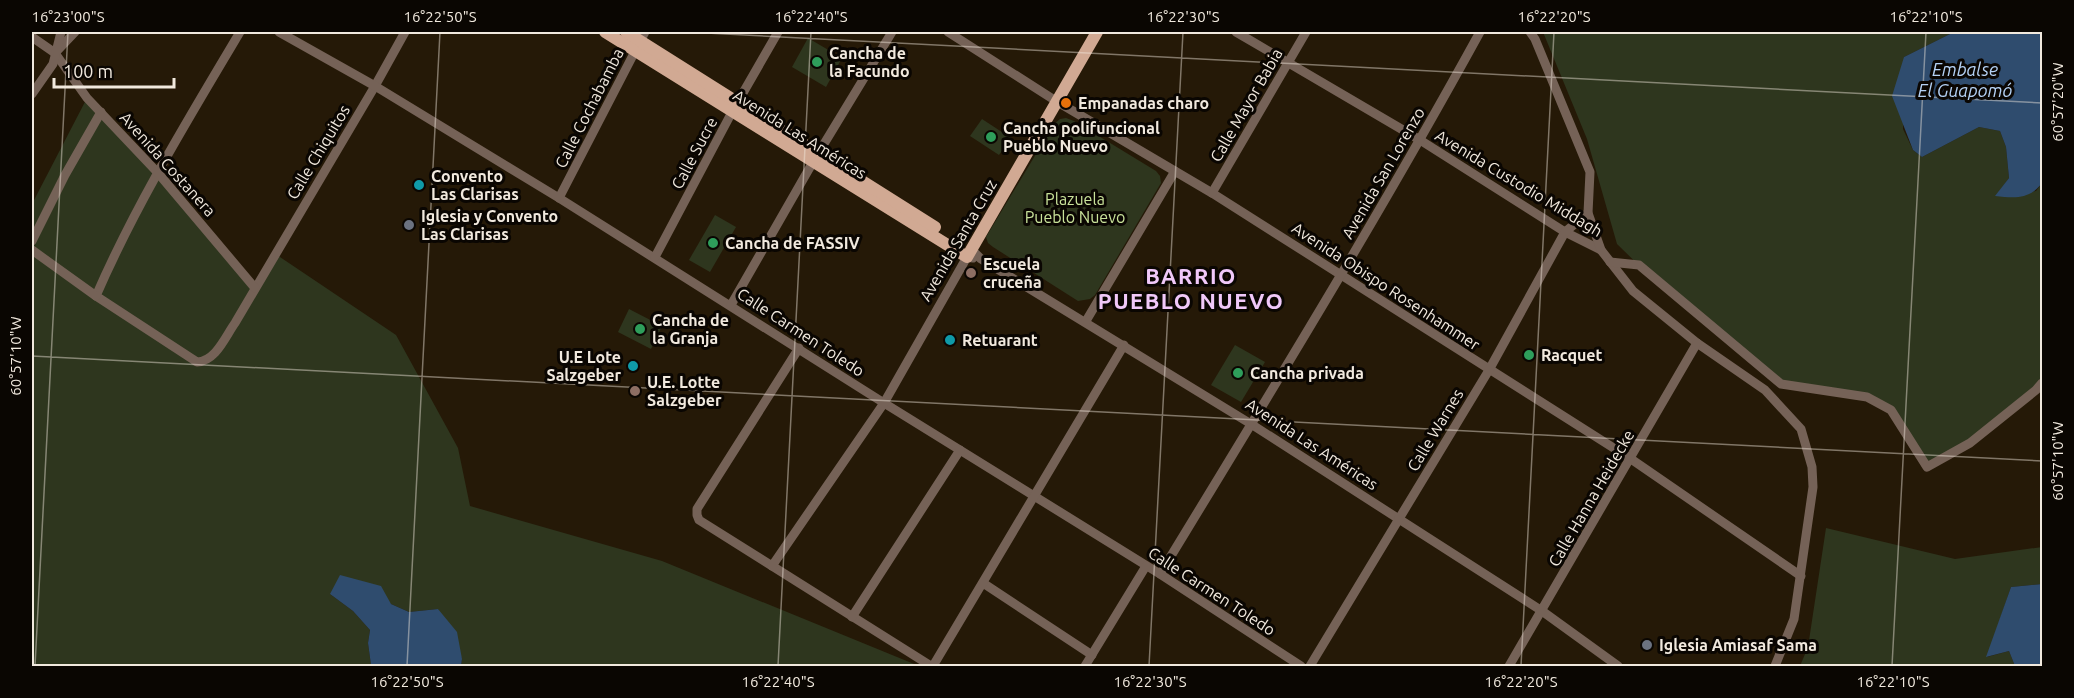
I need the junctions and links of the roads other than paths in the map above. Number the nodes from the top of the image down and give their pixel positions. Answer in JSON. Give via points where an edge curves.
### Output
{"nodes":[{"id":1,"x":61,"y":32,"type":"edge"},
{"id":2,"x":75,"y":32,"type":"edge"},
{"id":3,"x":240,"y":32,"type":"edge"},
{"id":4,"x":279,"y":32,"type":"edge"},
{"id":5,"x":405,"y":32,"type":"edge"},
{"id":6,"x":605,"y":32,"type":"edge"},
{"id":7,"x":626,"y":32,"type":"edge"},
{"id":8,"x":778,"y":32,"type":"edge"},
{"id":9,"x":892,"y":32,"type":"edge"},
{"id":10,"x":948,"y":32,"type":"edge"},
{"id":11,"x":1097,"y":32,"type":"edge"},
{"id":12,"x":1236,"y":32,"type":"edge"},
{"id":13,"x":1306,"y":32,"type":"edge"},
{"id":14,"x":1480,"y":32,"type":"edge"},
{"id":15,"x":1530,"y":32,"type":"edge"},
{"id":16,"x":32,"y":37,"type":"edge"},
{"id":17,"x":640,"y":41,"type":"edge"},
{"id":18,"x":55,"y":53,"type":"junction"},
{"id":19,"x":1288,"y":63,"type":"junction"},
{"id":20,"x":375,"y":86,"type":"junction"},
{"id":21,"x":32,"y":94,"type":"edge"},
{"id":22,"x":1056,"y":100,"type":"junction"},
{"id":23,"x":735,"y":108,"type":"junction"},
{"id":24,"x":100,"y":112,"type":"junction"},
{"id":25,"x":1420,"y":141,"type":"junction"},
{"id":26,"x":816,"y":158,"type":"junction"},
{"id":27,"x":1175,"y":171,"type":"junction"},
{"id":28,"x":158,"y":173,"type":"junction"},
{"id":29,"x":1212,"y":193,"type":"junction"},
{"id":30,"x":559,"y":198,"type":"junction"},
{"id":31,"x":1588,"y":213,"type":"junction"},
{"id":32,"x":1564,"y":232,"type":"junction"},
{"id":33,"x":32,"y":241,"type":"edge"},
{"id":34,"x":32,"y":250,"type":"edge"},
{"id":35,"x":1601,"y":250,"type":"junction"},
{"id":36,"x":970,"y":253,"type":"junction"},
{"id":37,"x":655,"y":257,"type":"junction"},
{"id":38,"x":1610,"y":261,"type":"junction"},
{"id":39,"x":1341,"y":275,"type":"junction"},
{"id":40,"x":255,"y":288,"type":"junction"},
{"id":41,"x":96,"y":296,"type":"junction"},
{"id":42,"x":732,"y":305,"type":"junction"},
{"id":43,"x":1086,"y":321,"type":"junction"},
{"id":44,"x":1696,"y":343,"type":"junction"},
{"id":45,"x":1124,"y":345,"type":"junction"},
{"id":46,"x":799,"y":348,"type":"junction"},
{"id":47,"x":1489,"y":370,"type":"junction"},
{"id":48,"x":2043,"y":383,"type":"edge"},
{"id":49,"x":884,"y":403,"type":"junction"},
{"id":50,"x":1251,"y":424,"type":"junction"},
{"id":51,"x":960,"y":450,"type":"junction"},
{"id":52,"x":1630,"y":459,"type":"junction"},
{"id":53,"x":1034,"y":497,"type":"junction"},
{"id":54,"x":1399,"y":519,"type":"junction"},
{"id":55,"x":772,"y":566,"type":"junction"},
{"id":56,"x":1146,"y":566,"type":"junction"},
{"id":57,"x":1160,"y":574,"type":"junction"},
{"id":58,"x":1801,"y":576,"type":"junction"},
{"id":59,"x":983,"y":583,"type":"junction"},
{"id":60,"x":1542,"y":611,"type":"junction"},
{"id":61,"x":852,"y":617,"type":"junction"},
{"id":62,"x":1092,"y":655,"type":"junction"},
{"id":63,"x":932,"y":666,"type":"edge"},
{"id":64,"x":1085,"y":666,"type":"edge"},
{"id":65,"x":1301,"y":666,"type":"edge"},
{"id":66,"x":1310,"y":666,"type":"edge"},
{"id":67,"x":1509,"y":666,"type":"edge"},
{"id":68,"x":1618,"y":666,"type":"edge"},
{"id":69,"x":1775,"y":666,"type":"edge"}],
"edges":[{"from":1,"to":18,"type":"street"},
{"from":2,"to":18,"type":"street"},
{"from":3,"to":28,"type":"street"},
{"from":4,"to":20,"type":"street","name":"Calle Carmen Toledo"},
{"from":5,"to":20,"type":"street","name":"Calle Chiquitos"},
{"from":6,"to":17,"type":"main road","name":"Avenida Las Américas"},
{"from":7,"to":17,"type":"main road","name":"Avenida Las Américas"},
{"from":8,"to":23,"type":"street","name":"Calle Sucre"},
{"from":9,"to":26,"type":"street"},
{"from":10,"to":22,"type":"street","name":"Avenida Obispo Rosenhammer"},
{"from":11,"to":22,"type":"main road","name":"Avenida Santa Cruz"},
{"from":12,"to":19,"type":"street","name":"Avenida Custodio Middagh"},
{"from":13,"to":19,"type":"street","name":"Calle Mayor Babia"},
{"from":14,"to":25,"type":"street","name":"Avenida San Lorenzo"},
{"from":15,"to":31,"type":"street","via":[[1590,172]]},
{"from":16,"to":18,"type":"street","name":"Avenida Costanera"},
{"from":17,"to":23,"type":"main road","name":"Avenida Las Américas"},
{"from":17,"to":30,"type":"street","name":"Calle Cochabamba"},
{"from":18,"to":21,"type":"street","via":[[53,64]]},
{"from":18,"to":24,"type":"street","name":"Avenida Costanera"},
{"from":19,"to":25,"type":"street","name":"Avenida Custodio Middagh"},
{"from":19,"to":29,"type":"street","name":"Calle Mayor Babia"},
{"from":20,"to":30,"type":"street","name":"Calle Carmen Toledo"},
{"from":20,"to":40,"type":"street","name":"Calle Chiquitos"},
{"from":22,"to":27,"type":"street","name":"Avenida Obispo Rosenhammer"},
{"from":22,"to":36,"type":"main road","name":"Avenida Santa Cruz"},
{"from":23,"to":26,"type":"main road","name":"Avenida Las Américas"},
{"from":23,"to":37,"type":"street","name":"Calle Sucre"},
{"from":24,"to":28,"type":"street","name":"Avenida Costanera"},
{"from":24,"to":33,"type":"street"},
{"from":25,"to":32,"type":"street","name":"Avenida Custodio Middagh"},
{"from":25,"to":39,"type":"street","name":"Avenida San Lorenzo"},
{"from":26,"to":36,"type":"main road","name":"Avenida Las Américas"},
{"from":26,"to":42,"type":"street"},
{"from":27,"to":29,"type":"street","name":"Avenida Obispo Rosenhammer"},
{"from":27,"to":43,"type":"street"},
{"from":28,"to":40,"type":"street","name":"Avenida Costanera"},
{"from":28,"to":41,"type":"street"},
{"from":29,"to":39,"type":"street","name":"Avenida Obispo Rosenhammer"},
{"from":30,"to":37,"type":"street","name":"Calle Carmen Toledo"},
{"from":31,"to":32,"type":"street","name":"Calle Warnes"},
{"from":31,"to":35,"type":"street"},
{"from":32,"to":35,"type":"street","name":"Avenida Custodio Middagh"},
{"from":32,"to":47,"type":"street","name":"Calle Warnes"},
{"from":34,"to":41,"type":"street"},
{"from":35,"to":38,"type":"street"},
{"from":36,"to":43,"type":"street","name":"Avenida Las Américas"},
{"from":36,"to":49,"type":"street","name":"Avenida Santa Cruz"},
{"from":37,"to":42,"type":"street","name":"Calle Carmen Toledo"},
{"from":38,"to":44,"type":"street","via":[[1633,291]]},
{"from":38,"to":48,"type":"street","via":[[1639,265],[1781,384],[1867,397],[1891,410],[1927,467],[1970,443]]},
{"from":39,"to":47,"type":"street","name":"Avenida Obispo Rosenhammer"},
{"from":39,"to":50,"type":"street","name":"Avenida San Lorenzo"},
{"from":40,"to":41,"type":"street","name":"Calle Chiquitos","via":[[214,354],[197,362]]},
{"from":42,"to":46,"type":"street","name":"Calle Carmen Toledo"},
{"from":43,"to":45,"type":"street","name":"Avenida Las Américas"},
{"from":44,"to":52,"type":"street","name":"Calle Hanna Heidecke"},
{"from":44,"to":58,"type":"street","via":[[1765,390],[1801,429],[1812,467],[1813,487]]},
{"from":45,"to":50,"type":"street","name":"Avenida Las Américas"},
{"from":45,"to":53,"type":"street"},
{"from":46,"to":49,"type":"street","name":"Calle Carmen Toledo"},
{"from":46,"to":55,"type":"street","via":[[697,509],[699,520]]},
{"from":47,"to":52,"type":"street","name":"Avenida Obispo Rosenhammer"},
{"from":47,"to":54,"type":"street","name":"Calle Warnes"},
{"from":49,"to":51,"type":"street","name":"Calle Carmen Toledo"},
{"from":49,"to":55,"type":"street","name":"Avenida Santa Cruz"},
{"from":50,"to":54,"type":"street","name":"Avenida Las Américas"},
{"from":50,"to":57,"type":"street","name":"Avenida San Lorenzo"},
{"from":51,"to":53,"type":"street","name":"Calle Carmen Toledo"},
{"from":51,"to":61,"type":"street"},
{"from":52,"to":58,"type":"street","name":"Avenida Obispo Rosenhammer"},
{"from":52,"to":60,"type":"street","name":"Calle Hanna Heidecke"},
{"from":53,"to":56,"type":"street","name":"Calle Carmen Toledo"},
{"from":53,"to":59,"type":"street"},
{"from":54,"to":60,"type":"street","name":"Avenida Las Américas"},
{"from":54,"to":66,"type":"street","name":"Calle Warnes"},
{"from":55,"to":61,"type":"street"},
{"from":56,"to":57,"type":"street","name":"Calle Carmen Toledo"},
{"from":56,"to":62,"type":"street"},
{"from":57,"to":65,"type":"street","name":"Calle Carmen Toledo"},
{"from":58,"to":69,"type":"street","via":[[1794,619]]},
{"from":59,"to":62,"type":"street"},
{"from":59,"to":63,"type":"street"},
{"from":60,"to":67,"type":"street","name":"Calle Hanna Heidecke"},
{"from":60,"to":68,"type":"street","name":"Avenida Las Américas"},
{"from":61,"to":63,"type":"street"},
{"from":62,"to":64,"type":"street"}]}
